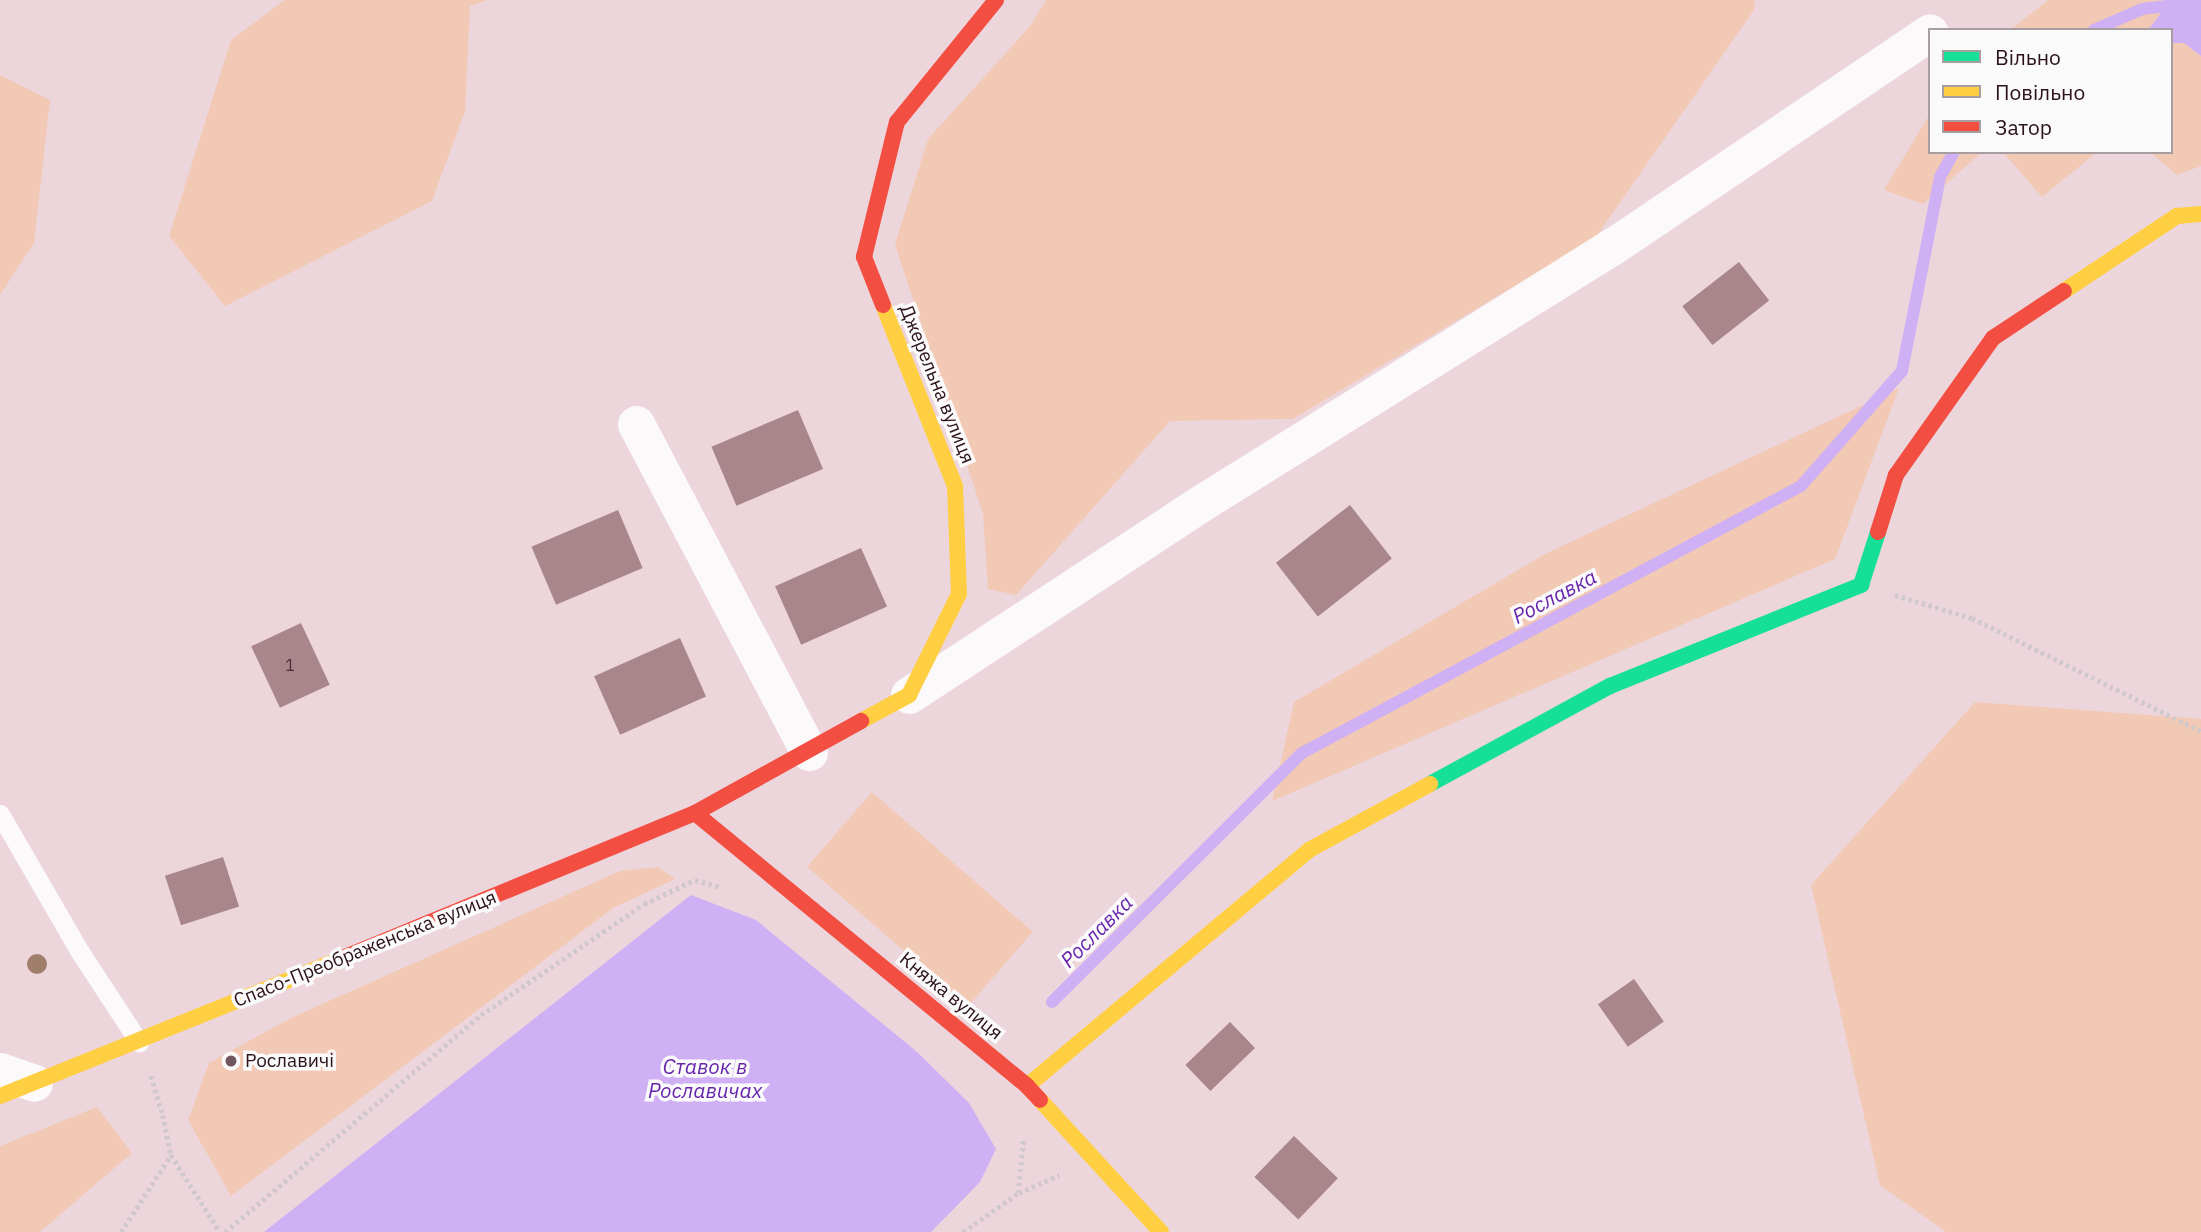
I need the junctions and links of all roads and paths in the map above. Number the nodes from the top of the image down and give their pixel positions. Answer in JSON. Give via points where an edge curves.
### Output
{"nodes":[{"id":1,"x":996,"y":0,"type":"edge"},
{"id":2,"x":1928,"y":33,"type":"edge"},
{"id":3,"x":2201,"y":214,"type":"edge"},
{"id":4,"x":636,"y":424,"type":"dead end"},
{"id":5,"x":1861,"y":585,"type":"junction"},
{"id":6,"x":909,"y":695,"type":"junction"},
{"id":7,"x":2201,"y":731,"type":"edge"},
{"id":8,"x":809,"y":752,"type":"junction"},
{"id":9,"x":695,"y":813,"type":"junction"},
{"id":10,"x":0,"y":814,"type":"edge"},
{"id":11,"x":735,"y":891,"type":"dead end"},
{"id":12,"x":139,"y":1042,"type":"junction"},
{"id":13,"x":0,"y":1071,"type":"edge"},
{"id":14,"x":34,"y":1083,"type":"junction"},
{"id":15,"x":1027,"y":1086,"type":"junction"},
{"id":16,"x":0,"y":1096,"type":"edge"},
{"id":17,"x":1015,"y":1129,"type":"dead end"},
{"id":18,"x":171,"y":1155,"type":"junction"},
{"id":19,"x":121,"y":1232,"type":"edge"},
{"id":20,"x":222,"y":1232,"type":"edge"},
{"id":21,"x":962,"y":1232,"type":"edge"},
{"id":22,"x":1161,"y":1232,"type":"edge"}],
"edges":[{"from":1,"to":6,"type":"street","name":"Джерельна вулиця","via":[[897,121],[864,257],[955,486],[959,594]]},
{"from":2,"to":6,"type":"street","via":[[1613,246],[1195,507]]},
{"from":3,"to":5,"type":"street","via":[[2176,216],[1993,338],[1896,475]]},
{"from":4,"to":8,"type":"street"},
{"from":5,"to":7,"type":"path","via":[[1972,618]]},
{"from":5,"to":15,"type":"street","via":[[1610,686],[1309,850]]},
{"from":6,"to":8,"type":"street"},
{"from":8,"to":9,"type":"street"},
{"from":9,"to":12,"type":"street","name":"Спасо-Преображенська вулиця"},
{"from":9,"to":15,"type":"street","name":"Княжа вулиця"},
{"from":10,"to":12,"type":"lane","via":[[80,952]]},
{"from":11,"to":20,"type":"path","via":[[695,880],[644,904],[481,1015]]},
{"from":12,"to":14,"type":"street","name":"Спасо-Преображенська вулиця"},
{"from":12,"to":18,"type":"path"},
{"from":13,"to":14,"type":"street"},
{"from":14,"to":16,"type":"street","name":"Спасо-Преображенська вулиця"},
{"from":15,"to":22,"type":"street","name":"Княжа вулиця"},
{"from":17,"to":21,"type":"path","via":[[1023,1139],[1018,1193]]},
{"from":18,"to":19,"type":"path"},
{"from":18,"to":20,"type":"path"}]}
